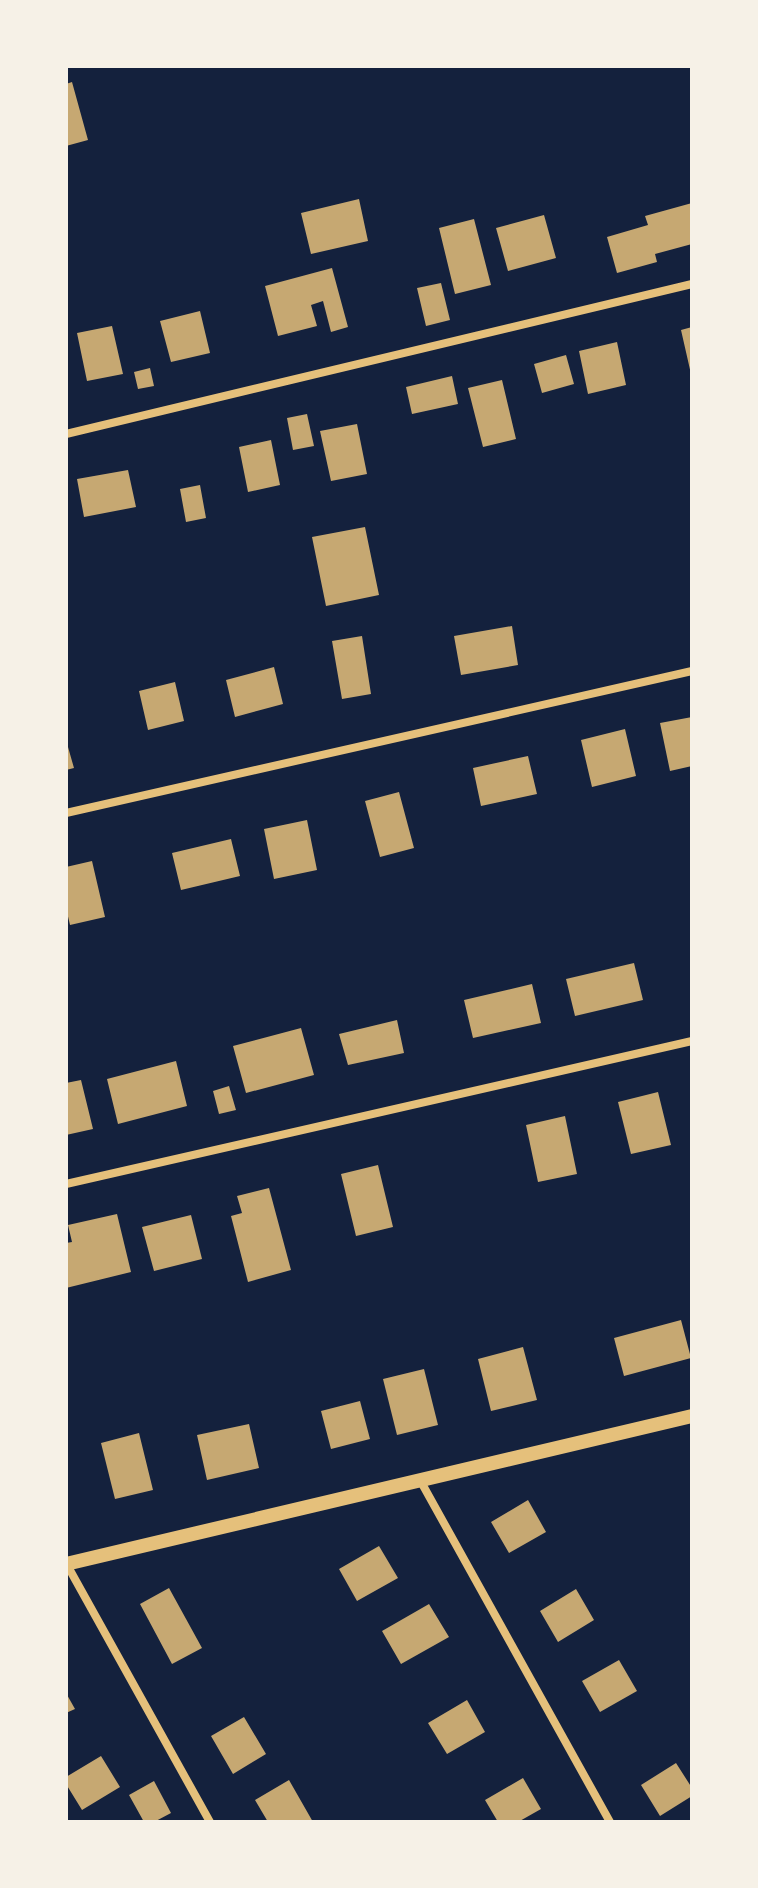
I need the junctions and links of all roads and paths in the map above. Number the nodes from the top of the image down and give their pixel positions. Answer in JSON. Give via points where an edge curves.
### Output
{"nodes":[{"id":1,"x":692,"y":284,"type":"edge"},
{"id":2,"x":66,"y":434,"type":"edge"},
{"id":3,"x":692,"y":671,"type":"edge"},
{"id":4,"x":66,"y":813,"type":"edge"},
{"id":5,"x":692,"y":1041,"type":"edge"},
{"id":6,"x":66,"y":1184,"type":"edge"},
{"id":7,"x":692,"y":1416,"type":"edge"},
{"id":8,"x":420,"y":1480,"type":"junction"},
{"id":9,"x":66,"y":1563,"type":"edge"},
{"id":10,"x":210,"y":1822,"type":"edge"},
{"id":11,"x":610,"y":1822,"type":"edge"}],
"edges":[{"from":1,"to":2,"type":"street"},
{"from":3,"to":4,"type":"street"},
{"from":5,"to":6,"type":"street"},
{"from":7,"to":8,"type":"street"},
{"from":8,"to":9,"type":"street"},
{"from":8,"to":11,"type":"street"},
{"from":9,"to":10,"type":"street"}]}
